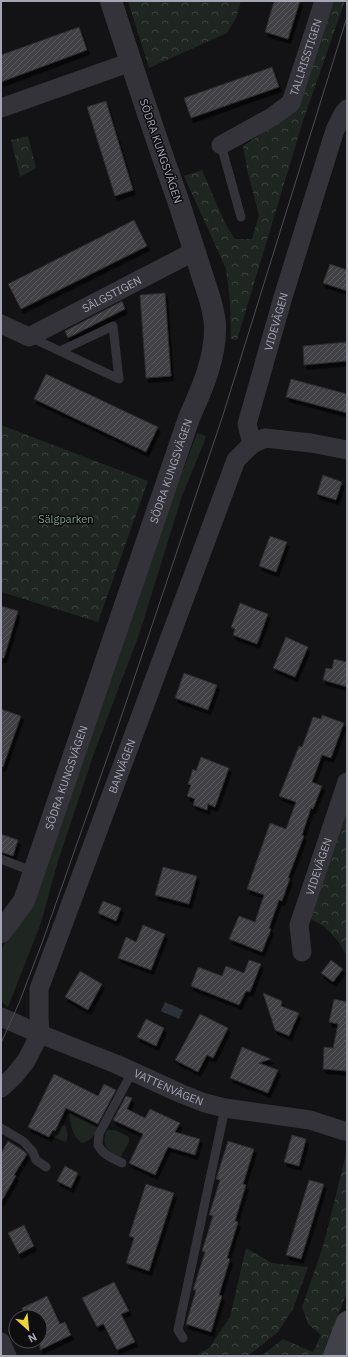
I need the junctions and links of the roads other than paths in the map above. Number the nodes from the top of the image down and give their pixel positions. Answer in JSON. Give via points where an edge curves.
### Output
{"nodes":[{"id":1,"x":111,"y":1,"type":"edge"},
{"id":2,"x":324,"y":1,"type":"edge"},
{"id":3,"x":131,"y":62,"type":"junction"},
{"id":4,"x":1,"y":108,"type":"edge"},
{"id":5,"x":347,"y":109,"type":"edge"},
{"id":6,"x":221,"y":145,"type":"joint"},
{"id":7,"x":241,"y":217,"type":"dead end"},
{"id":8,"x":195,"y":251,"type":"junction"},
{"id":9,"x":1,"y":324,"type":"edge"},
{"id":10,"x":28,"y":337,"type":"junction"},
{"id":11,"x":60,"y":351,"type":"junction"},
{"id":12,"x":252,"y":444,"type":"junction"},
{"id":13,"x":347,"y":450,"type":"edge"},
{"id":14,"x":347,"y":782,"type":"edge"},
{"id":15,"x":1,"y":859,"type":"edge"},
{"id":16,"x":34,"y":872,"type":"junction"},
{"id":17,"x":1,"y":932,"type":"edge"},
{"id":18,"x":302,"y":952,"type":"dead end"},
{"id":19,"x":1,"y":1017,"type":"edge"},
{"id":20,"x":40,"y":1034,"type":"junction"},
{"id":21,"x":132,"y":1072,"type":"junction"},
{"id":22,"x":1,"y":1088,"type":"edge"},
{"id":23,"x":225,"y":1108,"type":"junction"},
{"id":24,"x":1,"y":1128,"type":"edge"},
{"id":25,"x":344,"y":1131,"type":"dead end"},
{"id":26,"x":122,"y":1163,"type":"dead end"},
{"id":27,"x":46,"y":1167,"type":"dead end"},
{"id":28,"x":347,"y":1322,"type":"edge"},
{"id":29,"x":183,"y":1338,"type":"dead end"},
{"id":30,"x":1,"y":1342,"type":"edge"},
{"id":31,"x":7,"y":1356,"type":"edge"},
{"id":32,"x":334,"y":1356,"type":"edge"}],
"edges":[{"from":1,"to":3,"type":"street","name":"SÖDRA KUNGSVÄGEN"},
{"from":2,"to":6,"type":"street","name":"TALLRISSTIGEN","via":[[291,103],[272,117]]},
{"from":3,"to":4,"type":"street"},
{"from":3,"to":8,"type":"street","name":"SÖDRA KUNGSVÄGEN"},
{"from":5,"to":12,"type":"street","name":"VIDEVÄGEN","via":[[335,130],[283,297],[247,424]]},
{"from":6,"to":7,"type":"lane"},
{"from":8,"to":10,"type":"street","name":"SÄLGSTIGEN"},
{"from":8,"to":16,"type":"street","name":"SÖDRA KUNGSVÄGEN","via":[[215,324],[209,369],[189,418]]},
{"from":9,"to":10,"type":"street"},
{"from":10,"to":11,"type":"lane"},
{"from":11,"to":11,"type":"lane","via":[[93,366],[119,379],[114,326]]},
{"from":12,"to":13,"type":"street","via":[[265,438]]},
{"from":12,"to":20,"type":"street","name":"BANVÄGEN","via":[[236,460],[39,989]]},
{"from":14,"to":18,"type":"street","name":"VIDEVÄGEN","via":[[299,925]]},
{"from":15,"to":16,"type":"lane"},
{"from":16,"to":17,"type":"street","name":"SÖDRA KUNGSVÄGEN","via":[[24,901]]},
{"from":19,"to":20,"type":"street","name":"VATTENVÄGEN"},
{"from":20,"to":21,"type":"street","name":"VATTENVÄGEN"},
{"from":20,"to":22,"type":"street","via":[[26,1061]]},
{"from":21,"to":23,"type":"street","name":"VATTENVÄGEN","via":[[182,1094]]},
{"from":21,"to":26,"type":"lane","via":[[99,1134],[98,1145],[101,1151]]},
{"from":23,"to":25,"type":"street","name":"VATTENVÄGEN","via":[[310,1120]]},
{"from":23,"to":29,"type":"lane","via":[[178,1330]]},
{"from":24,"to":27,"type":"lane","via":[[23,1141],[33,1152],[36,1160]]},
{"from":28,"to":32,"type":"main road"},
{"from":30,"to":31,"type":"street"}]}
